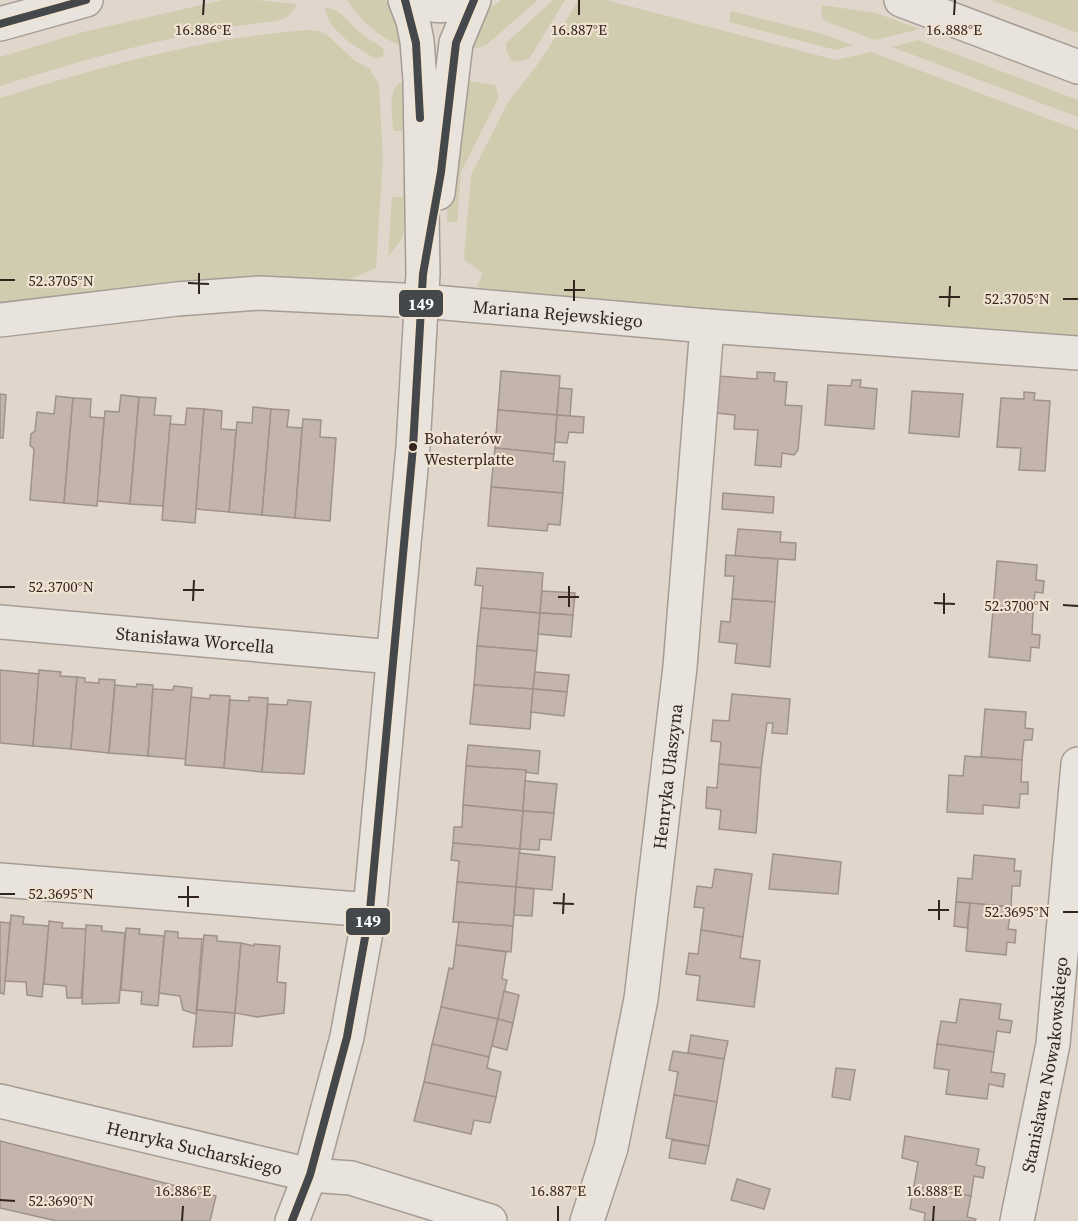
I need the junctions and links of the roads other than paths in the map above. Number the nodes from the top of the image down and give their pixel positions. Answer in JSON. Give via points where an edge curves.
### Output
{"nodes":[{"id":1,"x":86,"y":0,"type":"edge"},
{"id":2,"x":405,"y":0,"type":"edge"},
{"id":3,"x":416,"y":0,"type":"edge"},
{"id":4,"x":469,"y":0,"type":"edge"},
{"id":5,"x":474,"y":0,"type":"edge"},
{"id":6,"x":901,"y":0,"type":"edge"},
{"id":7,"x":0,"y":24,"type":"edge"},
{"id":8,"x":1078,"y":67,"type":"edge"},
{"id":9,"x":423,"y":288,"type":"junction"},
{"id":10,"x":0,"y":320,"type":"edge"},
{"id":11,"x":707,"y":326,"type":"junction"},
{"id":12,"x":1078,"y":353,"type":"edge"},
{"id":13,"x":0,"y":622,"type":"edge"},
{"id":14,"x":393,"y":657,"type":"junction"},
{"id":15,"x":1078,"y":764,"type":"edge"},
{"id":16,"x":0,"y":880,"type":"edge"},
{"id":17,"x":370,"y":910,"type":"junction"},
{"id":18,"x":1065,"y":1046,"type":"edge"},
{"id":19,"x":0,"y":1101,"type":"edge"},
{"id":20,"x":310,"y":1175,"type":"junction"},
{"id":21,"x":292,"y":1221,"type":"edge"},
{"id":22,"x":490,"y":1221,"type":"edge"},
{"id":23,"x":587,"y":1221,"type":"edge"},
{"id":24,"x":1017,"y":1221,"type":"edge"}],
"edges":[{"from":1,"to":7,"type":"street"},
{"from":2,"to":9,"type":"street","via":[[415,31],[420,80]]},
{"from":3,"to":4,"type":"street","via":[[439,6]]},
{"from":5,"to":9,"type":"street","via":[[456,43]]},
{"from":6,"to":8,"type":"street"},
{"from":9,"to":10,"type":"street","name":"Mariana Rejewskiego","via":[[177,298]]},
{"from":9,"to":11,"type":"street","name":"Mariana Rejewskiego"},
{"from":9,"to":14,"type":"street"},
{"from":11,"to":12,"type":"street","name":"Mariana Rejewskiego"},
{"from":11,"to":23,"type":"street","name":"Henryka Ułaszyna","via":[[680,668],[641,999],[611,1148]]},
{"from":13,"to":14,"type":"street","name":"Stanisława Worcella"},
{"from":14,"to":17,"type":"street"},
{"from":15,"to":18,"type":"street","name":"Stanisława Nowakowskiego"},
{"from":16,"to":17,"type":"street"},
{"from":17,"to":20,"type":"street","via":[[347,1037]]},
{"from":18,"to":24,"type":"street","name":"Stanisława Nowakowskiego"},
{"from":19,"to":20,"type":"street","name":"Henryka Sucharskiego"},
{"from":20,"to":21,"type":"street"},
{"from":20,"to":22,"type":"street","name":"Henryka Sucharskiego","via":[[351,1178]]}]}
